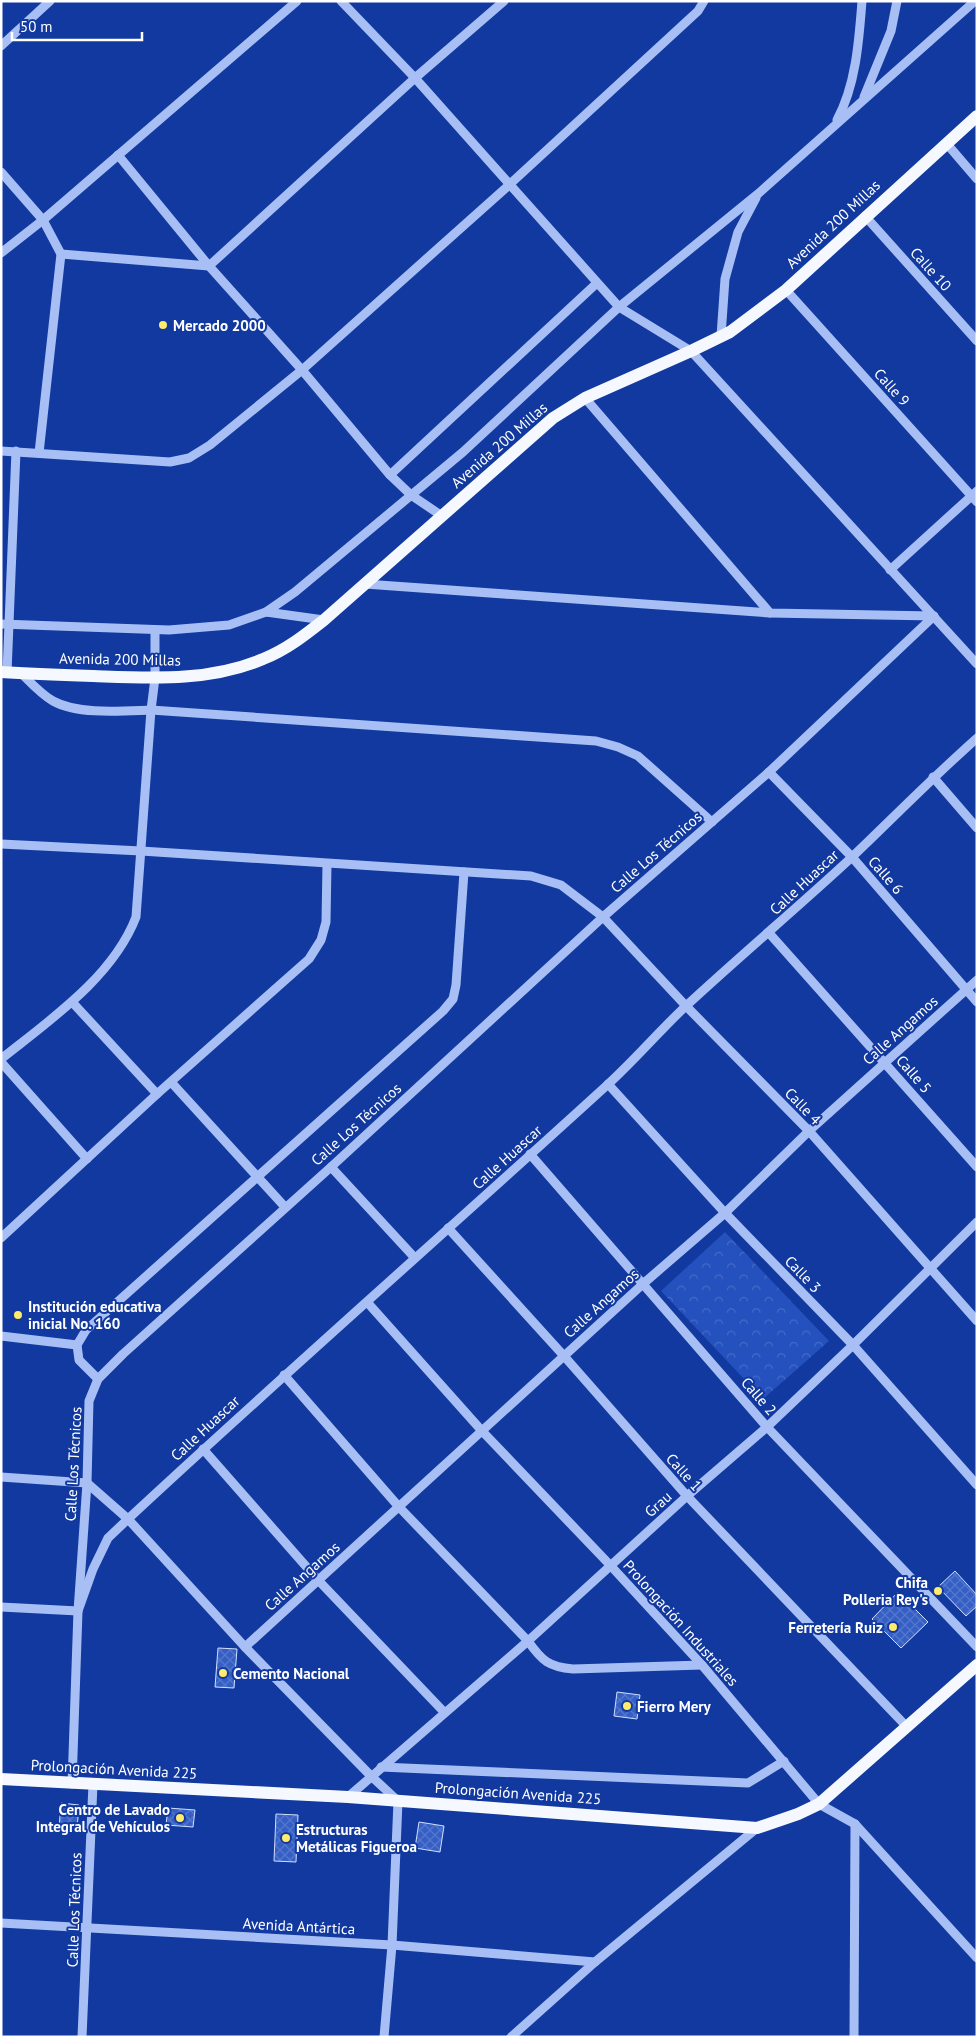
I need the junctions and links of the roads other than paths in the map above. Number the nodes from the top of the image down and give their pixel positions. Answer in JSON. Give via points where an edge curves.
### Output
{"nodes":[{"id":1,"x":50,"y":1,"type":"edge"},
{"id":2,"x":297,"y":1,"type":"edge"},
{"id":3,"x":341,"y":1,"type":"edge"},
{"id":4,"x":504,"y":1,"type":"edge"},
{"id":5,"x":704,"y":1,"type":"edge"},
{"id":6,"x":862,"y":1,"type":"edge"},
{"id":7,"x":897,"y":1,"type":"edge"},
{"id":8,"x":976,"y":1,"type":"edge"},
{"id":9,"x":1,"y":46,"type":"edge"},
{"id":10,"x":415,"y":78,"type":"junction"},
{"id":11,"x":862,"y":101,"type":"junction"},
{"id":12,"x":977,"y":116,"type":"edge"},
{"id":13,"x":834,"y":127,"type":"junction"},
{"id":14,"x":947,"y":144,"type":"junction"},
{"id":15,"x":118,"y":155,"type":"junction"},
{"id":16,"x":1,"y":172,"type":"edge"},
{"id":17,"x":977,"y":179,"type":"edge"},
{"id":18,"x":509,"y":185,"type":"junction"},
{"id":19,"x":759,"y":193,"type":"junction"},
{"id":20,"x":865,"y":216,"type":"junction"},
{"id":21,"x":43,"y":220,"type":"junction"},
{"id":22,"x":1,"y":253,"type":"edge"},
{"id":23,"x":61,"y":254,"type":"junction"},
{"id":24,"x":209,"y":266,"type":"junction"},
{"id":25,"x":597,"y":283,"type":"junction"},
{"id":26,"x":786,"y":290,"type":"junction"},
{"id":27,"x":619,"y":307,"type":"junction"},
{"id":28,"x":721,"y":336,"type":"junction"},
{"id":29,"x":977,"y":341,"type":"edge"},
{"id":30,"x":691,"y":351,"type":"junction"},
{"id":31,"x":302,"y":370,"type":"junction"},
{"id":32,"x":585,"y":398,"type":"junction"},
{"id":33,"x":1,"y":451,"type":"edge"},
{"id":34,"x":16,"y":451,"type":"junction"},
{"id":35,"x":39,"y":453,"type":"junction"},
{"id":36,"x":390,"y":475,"type":"junction"},
{"id":37,"x":412,"y":495,"type":"junction"},
{"id":38,"x":975,"y":496,"type":"edge"},
{"id":39,"x":442,"y":516,"type":"junction"},
{"id":40,"x":890,"y":570,"type":"junction"},
{"id":41,"x":365,"y":584,"type":"junction"},
{"id":42,"x":266,"y":612,"type":"junction"},
{"id":43,"x":770,"y":613,"type":"junction"},
{"id":44,"x":934,"y":616,"type":"junction"},
{"id":45,"x":324,"y":620,"type":"junction"},
{"id":46,"x":5,"y":624,"type":"edge"},
{"id":47,"x":155,"y":630,"type":"junction"},
{"id":48,"x":977,"y":664,"type":"edge"},
{"id":49,"x":4,"y":673,"type":"edge"},
{"id":50,"x":20,"y":673,"type":"junction"},
{"id":51,"x":155,"y":678,"type":"junction"},
{"id":52,"x":151,"y":710,"type":"junction"},
{"id":53,"x":977,"y":738,"type":"edge"},
{"id":54,"x":769,"y":772,"type":"junction"},
{"id":55,"x":933,"y":777,"type":"junction"},
{"id":56,"x":712,"y":822,"type":"junction"},
{"id":57,"x":977,"y":828,"type":"edge"},
{"id":58,"x":1,"y":844,"type":"edge"},
{"id":59,"x":141,"y":851,"type":"junction"},
{"id":60,"x":852,"y":856,"type":"junction"},
{"id":61,"x":327,"y":864,"type":"junction"},
{"id":62,"x":464,"y":872,"type":"junction"},
{"id":63,"x":603,"y":917,"type":"junction"},
{"id":64,"x":769,"y":933,"type":"junction"},
{"id":65,"x":977,"y":980,"type":"edge"},
{"id":66,"x":965,"y":989,"type":"junction"},
{"id":67,"x":73,"y":1002,"type":"junction"},
{"id":68,"x":977,"y":1002,"type":"edge"},
{"id":69,"x":686,"y":1006,"type":"junction"},
{"id":70,"x":1,"y":1061,"type":"edge"},
{"id":71,"x":885,"y":1062,"type":"junction"},
{"id":72,"x":171,"y":1082,"type":"junction"},
{"id":73,"x":608,"y":1084,"type":"junction"},
{"id":74,"x":157,"y":1094,"type":"junction"},
{"id":75,"x":809,"y":1131,"type":"junction"},
{"id":76,"x":530,"y":1154,"type":"junction"},
{"id":77,"x":87,"y":1159,"type":"junction"},
{"id":78,"x":331,"y":1166,"type":"junction"},
{"id":79,"x":977,"y":1167,"type":"edge"},
{"id":80,"x":257,"y":1177,"type":"junction"},
{"id":81,"x":285,"y":1207,"type":"junction"},
{"id":82,"x":725,"y":1214,"type":"junction"},
{"id":83,"x":977,"y":1222,"type":"edge"},
{"id":84,"x":448,"y":1228,"type":"junction"},
{"id":85,"x":1,"y":1238,"type":"edge"},
{"id":86,"x":414,"y":1257,"type":"junction"},
{"id":87,"x":931,"y":1268,"type":"junction"},
{"id":88,"x":644,"y":1283,"type":"junction"},
{"id":89,"x":367,"y":1302,"type":"junction"},
{"id":90,"x":977,"y":1321,"type":"edge"},
{"id":91,"x":1,"y":1336,"type":"edge"},
{"id":92,"x":77,"y":1345,"type":"junction"},
{"id":93,"x":853,"y":1346,"type":"junction"},
{"id":94,"x":564,"y":1356,"type":"junction"},
{"id":95,"x":284,"y":1375,"type":"junction"},
{"id":96,"x":98,"y":1379,"type":"junction"},
{"id":97,"x":767,"y":1427,"type":"junction"},
{"id":98,"x":482,"y":1431,"type":"junction"},
{"id":99,"x":203,"y":1449,"type":"junction"},
{"id":100,"x":1,"y":1477,"type":"edge"},
{"id":101,"x":87,"y":1483,"type":"junction"},
{"id":102,"x":977,"y":1485,"type":"edge"},
{"id":103,"x":687,"y":1496,"type":"junction"},
{"id":104,"x":399,"y":1507,"type":"junction"},
{"id":105,"x":128,"y":1519,"type":"junction"},
{"id":106,"x":610,"y":1565,"type":"junction"},
{"id":107,"x":318,"y":1580,"type":"junction"},
{"id":108,"x":1,"y":1607,"type":"edge"},
{"id":109,"x":78,"y":1611,"type":"junction"},
{"id":110,"x":528,"y":1641,"type":"junction"},
{"id":111,"x":245,"y":1647,"type":"junction"},
{"id":112,"x":977,"y":1647,"type":"edge"},
{"id":113,"x":977,"y":1665,"type":"edge"},
{"id":114,"x":702,"y":1666,"type":"junction"},
{"id":115,"x":444,"y":1712,"type":"junction"},
{"id":116,"x":907,"y":1727,"type":"junction"},
{"id":117,"x":784,"y":1761,"type":"junction"},
{"id":118,"x":382,"y":1766,"type":"junction"},
{"id":119,"x":371,"y":1776,"type":"junction"},
{"id":120,"x":1,"y":1779,"type":"edge"},
{"id":121,"x":72,"y":1784,"type":"junction"},
{"id":122,"x":92,"y":1784,"type":"junction"},
{"id":123,"x":348,"y":1797,"type":"junction"},
{"id":124,"x":398,"y":1801,"type":"junction"},
{"id":125,"x":819,"y":1804,"type":"junction"},
{"id":126,"x":855,"y":1824,"type":"junction"},
{"id":127,"x":757,"y":1828,"type":"junction"},
{"id":128,"x":1,"y":1923,"type":"edge"},
{"id":129,"x":87,"y":1928,"type":"junction"},
{"id":130,"x":392,"y":1945,"type":"junction"},
{"id":131,"x":977,"y":1958,"type":"edge"},
{"id":132,"x":595,"y":1962,"type":"junction"},
{"id":133,"x":82,"y":2037,"type":"edge"},
{"id":134,"x":384,"y":2037,"type":"edge"},
{"id":135,"x":511,"y":2037,"type":"edge"},
{"id":136,"x":854,"y":2037,"type":"edge"}],
"edges":[{"from":1,"to":9,"type":"street"},
{"from":2,"to":15,"type":"street"},
{"from":3,"to":10,"type":"street"},
{"from":4,"to":10,"type":"street"},
{"from":5,"to":18,"type":"street","via":[[698,11]]},
{"from":6,"to":13,"type":"street","via":[[853,73],[845,106]]},
{"from":7,"to":11,"type":"street","via":[[891,31]]},
{"from":8,"to":11,"type":"street"},
{"from":10,"to":18,"type":"street"},
{"from":10,"to":24,"type":"street"},
{"from":11,"to":13,"type":"street"},
{"from":12,"to":14,"type":"main road","name":"Avenida 200 Millas"},
{"from":13,"to":19,"type":"street"},
{"from":14,"to":17,"type":"street"},
{"from":14,"to":20,"type":"main road","name":"Avenida 200 Millas"},
{"from":15,"to":21,"type":"street"},
{"from":15,"to":24,"type":"street"},
{"from":16,"to":21,"type":"street"},
{"from":18,"to":25,"type":"street"},
{"from":18,"to":31,"type":"street"},
{"from":19,"to":27,"type":"street"},
{"from":19,"to":28,"type":"street","via":[[738,232],[725,279]]},
{"from":20,"to":26,"type":"main road","name":"Avenida 200 Millas"},
{"from":20,"to":29,"type":"street","name":"Calle 10"},
{"from":21,"to":22,"type":"street"},
{"from":21,"to":23,"type":"street"},
{"from":23,"to":24,"type":"street"},
{"from":23,"to":35,"type":"street"},
{"from":24,"to":31,"type":"street"},
{"from":25,"to":27,"type":"street"},
{"from":25,"to":36,"type":"street"},
{"from":26,"to":28,"type":"main road","name":"Avenida 200 Millas"},
{"from":26,"to":38,"type":"street","name":"Calle 9"},
{"from":27,"to":30,"type":"street"},
{"from":27,"to":37,"type":"street"},
{"from":28,"to":30,"type":"main road","name":"Avenida 200 Millas"},
{"from":30,"to":32,"type":"main road","name":"Avenida 200 Millas"},
{"from":30,"to":40,"type":"street"},
{"from":31,"to":35,"type":"street","via":[[189,458],[170,462]]},
{"from":31,"to":36,"type":"street"},
{"from":32,"to":39,"type":"main road","name":"Avenida 200 Millas","via":[[553,418]]},
{"from":32,"to":43,"type":"street"},
{"from":33,"to":34,"type":"street"},
{"from":34,"to":35,"type":"street"},
{"from":34,"to":46,"type":"street"},
{"from":36,"to":37,"type":"street"},
{"from":37,"to":39,"type":"street"},
{"from":37,"to":42,"type":"street","via":[[295,592]]},
{"from":38,"to":40,"type":"street"},
{"from":39,"to":41,"type":"main road","name":"Avenida 200 Millas"},
{"from":40,"to":44,"type":"street"},
{"from":41,"to":43,"type":"street"},
{"from":41,"to":45,"type":"main road","name":"Avenida 200 Millas"},
{"from":42,"to":45,"type":"street"},
{"from":42,"to":47,"type":"street","via":[[229,625]]},
{"from":43,"to":44,"type":"street"},
{"from":44,"to":48,"type":"street"},
{"from":44,"to":54,"type":"street","name":"Calle Los Técnicos"},
{"from":45,"to":51,"type":"main road","name":"Avenida 200 Millas","via":[[285,648],[263,659],[200,675]]},
{"from":46,"to":47,"type":"street"},
{"from":46,"to":49,"type":"street"},
{"from":47,"to":51,"type":"street"},
{"from":49,"to":50,"type":"main road","name":"Avenida 200 Millas"},
{"from":50,"to":51,"type":"main road","name":"Avenida 200 Millas"},
{"from":50,"to":52,"type":"street","via":[[42,694],[68,707]]},
{"from":51,"to":52,"type":"street"},
{"from":52,"to":56,"type":"street","via":[[596,741],[638,756]]},
{"from":52,"to":59,"type":"street"},
{"from":53,"to":55,"type":"street","name":"Calle Huascar"},
{"from":54,"to":56,"type":"street","name":"Calle Los Técnicos"},
{"from":54,"to":60,"type":"street","name":"Calle 6"},
{"from":55,"to":57,"type":"street"},
{"from":55,"to":60,"type":"street","name":"Calle Huascar"},
{"from":56,"to":63,"type":"street","name":"Calle Los Técnicos"},
{"from":58,"to":59,"type":"street","name":"Calle 4"},
{"from":59,"to":61,"type":"street","name":"Calle 4"},
{"from":59,"to":67,"type":"street","via":[[136,917],[129,936]]},
{"from":60,"to":64,"type":"street","name":"Calle Huascar"},
{"from":60,"to":66,"type":"street","name":"Calle 6"},
{"from":61,"to":62,"type":"street","name":"Calle 4"},
{"from":61,"to":72,"type":"street","via":[[326,922],[321,940],[310,959]]},
{"from":62,"to":63,"type":"street","name":"Calle 4","via":[[531,876],[561,885]]},
{"from":62,"to":80,"type":"street","via":[[453,999]]},
{"from":63,"to":69,"type":"street","name":"Calle 4"},
{"from":63,"to":78,"type":"street","name":"Calle Los Técnicos"},
{"from":64,"to":69,"type":"street","name":"Calle Huascar"},
{"from":64,"to":71,"type":"street","name":"Calle 5"},
{"from":65,"to":66,"type":"street","name":"Calle Angamos"},
{"from":66,"to":68,"type":"street","name":"Calle 6"},
{"from":66,"to":71,"type":"street","name":"Calle Angamos"},
{"from":67,"to":70,"type":"street"},
{"from":67,"to":74,"type":"street"},
{"from":69,"to":73,"type":"street","name":"Calle Huascar"},
{"from":69,"to":75,"type":"street","name":"Calle 4"},
{"from":70,"to":77,"type":"street"},
{"from":71,"to":75,"type":"street","name":"Calle Angamos"},
{"from":71,"to":79,"type":"street","name":"Calle 5"},
{"from":72,"to":74,"type":"street"},
{"from":72,"to":80,"type":"street"},
{"from":73,"to":76,"type":"street","name":"Calle Huascar"},
{"from":73,"to":82,"type":"street","name":"Calle 3"},
{"from":74,"to":77,"type":"street"},
{"from":75,"to":82,"type":"street","name":"Calle Angamos"},
{"from":75,"to":87,"type":"street","name":"Calle 4"},
{"from":76,"to":84,"type":"street","name":"Calle Huascar"},
{"from":76,"to":88,"type":"street","name":"Calle 2"},
{"from":77,"to":85,"type":"street"},
{"from":78,"to":81,"type":"street","name":"Calle Los Técnicos"},
{"from":78,"to":86,"type":"street"},
{"from":80,"to":81,"type":"street"},
{"from":80,"to":92,"type":"street","via":[[86,1330]]},
{"from":81,"to":96,"type":"street","name":"Calle Los Técnicos"},
{"from":82,"to":88,"type":"street","name":"Calle Angamos"},
{"from":82,"to":93,"type":"street","name":"Calle 3"},
{"from":83,"to":87,"type":"street","name":"Grau"},
{"from":84,"to":86,"type":"street","name":"Calle Huascar"},
{"from":84,"to":94,"type":"street","name":"Calle 1"},
{"from":86,"to":89,"type":"street","name":"Calle Huascar"},
{"from":87,"to":90,"type":"street","name":"Calle 4"},
{"from":87,"to":93,"type":"street","name":"Grau"},
{"from":88,"to":94,"type":"street","name":"Calle Angamos"},
{"from":88,"to":97,"type":"street","name":"Calle 2"},
{"from":89,"to":95,"type":"street","name":"Calle Huascar"},
{"from":89,"to":98,"type":"street","name":"Prolongación Industriales"},
{"from":91,"to":92,"type":"street"},
{"from":92,"to":96,"type":"street","via":[[79,1360]]},
{"from":93,"to":97,"type":"street","name":"Grau"},
{"from":93,"to":102,"type":"street","name":"Calle 3"},
{"from":94,"to":98,"type":"street","name":"Calle Angamos"},
{"from":94,"to":103,"type":"street","name":"Calle 1"},
{"from":95,"to":99,"type":"street","name":"Calle Huascar"},
{"from":95,"to":104,"type":"street"},
{"from":96,"to":101,"type":"street","name":"Calle Los Técnicos","via":[[90,1401]]},
{"from":97,"to":103,"type":"street","name":"Grau"},
{"from":97,"to":112,"type":"street","name":"Calle 2"},
{"from":98,"to":104,"type":"street","name":"Calle Angamos"},
{"from":98,"to":106,"type":"street","name":"Prolongación Industriales"},
{"from":99,"to":105,"type":"street","name":"Calle Huascar"},
{"from":99,"to":107,"type":"street"},
{"from":100,"to":101,"type":"street"},
{"from":101,"to":105,"type":"street"},
{"from":101,"to":109,"type":"street","name":"Calle Los Técnicos"},
{"from":103,"to":106,"type":"street","name":"Grau"},
{"from":103,"to":116,"type":"street","name":"Calle 1"},
{"from":104,"to":107,"type":"street","name":"Calle Angamos"},
{"from":104,"to":110,"type":"street"},
{"from":105,"to":109,"type":"street","name":"Calle Huascar","via":[[108,1538]]},
{"from":105,"to":111,"type":"street"},
{"from":106,"to":110,"type":"street","name":"Grau"},
{"from":106,"to":114,"type":"street","name":"Prolongación Industriales"},
{"from":107,"to":111,"type":"street","name":"Calle Angamos"},
{"from":107,"to":115,"type":"street"},
{"from":108,"to":109,"type":"street"},
{"from":109,"to":121,"type":"street","name":"Calle Los Técnicos"},
{"from":110,"to":114,"type":"street","via":[[540,1658],[555,1668]]},
{"from":110,"to":115,"type":"street","name":"Grau"},
{"from":111,"to":119,"type":"street"},
{"from":113,"to":116,"type":"main road","name":"Prolongación Avenida 225"},
{"from":114,"to":117,"type":"street","name":"Prolongación Industriales"},
{"from":115,"to":118,"type":"street","name":"Grau"},
{"from":116,"to":125,"type":"main road","name":"Prolongación Avenida 225"},
{"from":117,"to":118,"type":"street","via":[[748,1783]]},
{"from":117,"to":125,"type":"street","name":"Prolongación Industriales"},
{"from":118,"to":119,"type":"street","name":"Grau"},
{"from":119,"to":123,"type":"street","name":"Grau"},
{"from":119,"to":124,"type":"street"},
{"from":120,"to":121,"type":"main road","name":"Prolongación Avenida 225"},
{"from":121,"to":122,"type":"main road","name":"Prolongación Avenida 225"},
{"from":122,"to":123,"type":"main road","name":"Prolongación Avenida 225"},
{"from":122,"to":129,"type":"street","name":"Calle Los Técnicos"},
{"from":123,"to":124,"type":"main road","name":"Prolongación Avenida 225"},
{"from":124,"to":127,"type":"main road","name":"Prolongación Avenida 225"},
{"from":124,"to":130,"type":"street"},
{"from":125,"to":126,"type":"street","name":"Prolongación Industriales"},
{"from":125,"to":127,"type":"main road","name":"Prolongación Avenida 225"},
{"from":126,"to":131,"type":"street","name":"Prolongación Industriales"},
{"from":126,"to":136,"type":"street"},
{"from":127,"to":132,"type":"street"},
{"from":128,"to":129,"type":"street","name":"Avenida Antártica"},
{"from":129,"to":130,"type":"street","name":"Avenida Antártica"},
{"from":129,"to":133,"type":"street","name":"Calle Los Técnicos"},
{"from":130,"to":132,"type":"street","name":"Avenida Antártica"},
{"from":130,"to":134,"type":"street"},
{"from":132,"to":135,"type":"street"}]}
